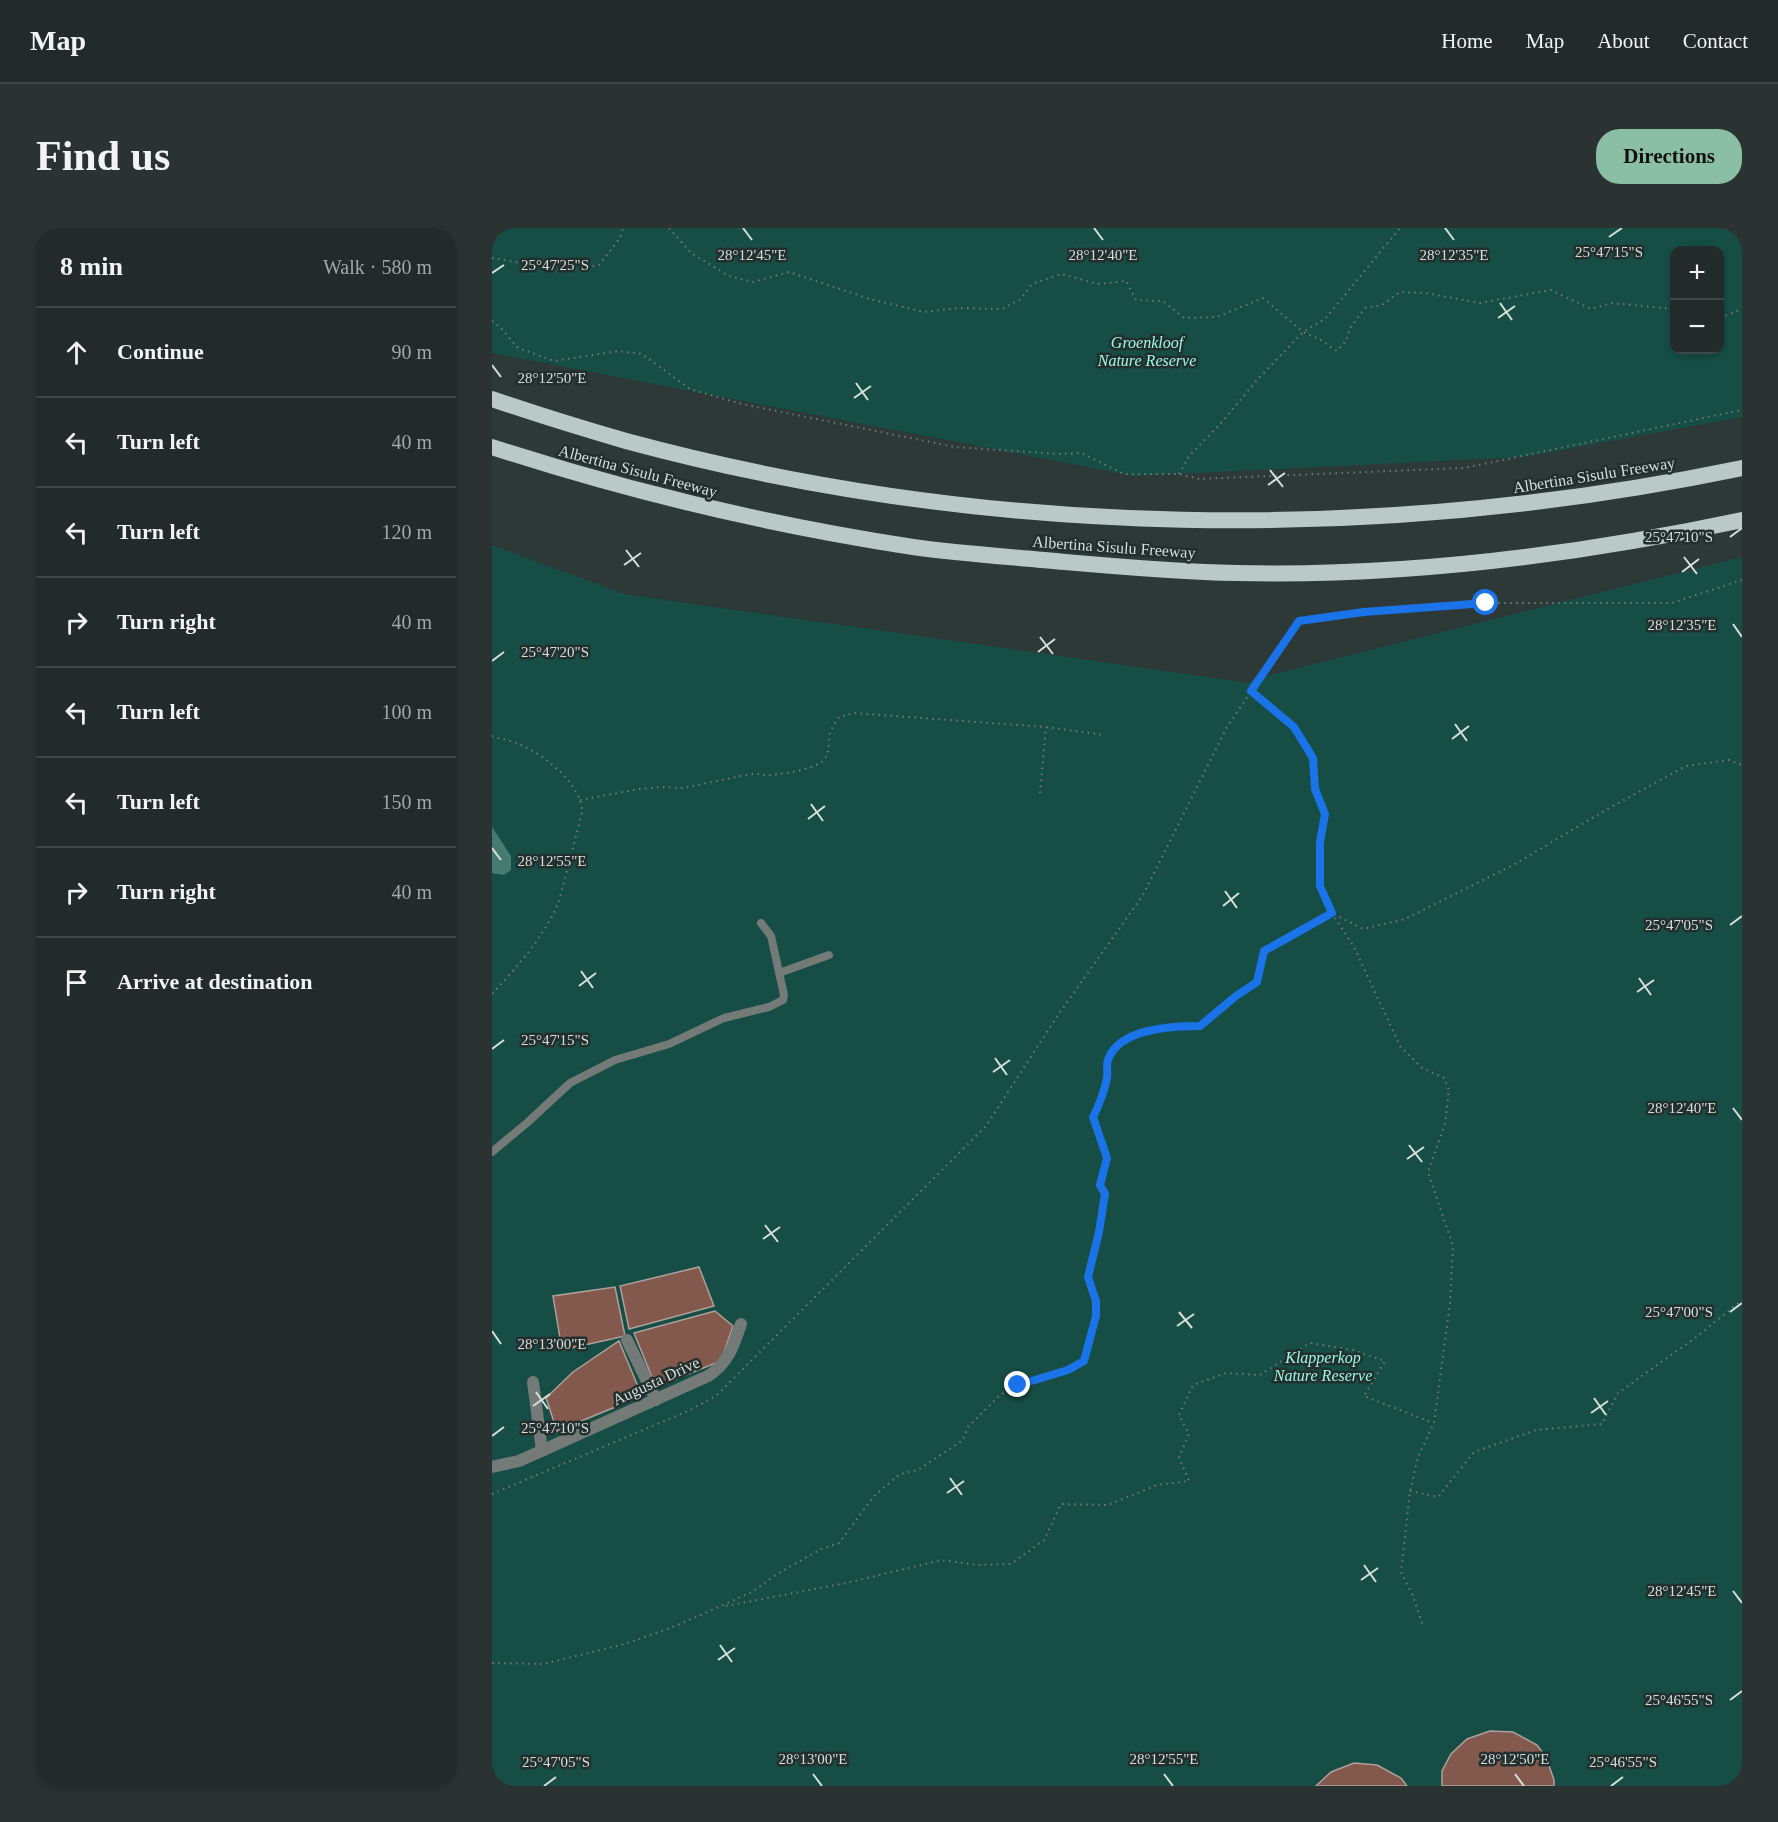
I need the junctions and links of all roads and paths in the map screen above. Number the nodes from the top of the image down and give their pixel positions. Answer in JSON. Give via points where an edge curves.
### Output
{"nodes":[{"id":1,"x":623,"y":228,"type":"edge"},
{"id":2,"x":669,"y":228,"type":"edge"},
{"id":3,"x":1400,"y":228,"type":"edge"},
{"id":4,"x":492,"y":258,"type":"edge"},
{"id":5,"x":1670,"y":309,"type":"edge"},
{"id":6,"x":1742,"y":309,"type":"edge"},
{"id":7,"x":1724,"y":316,"type":"edge"},
{"id":8,"x":492,"y":321,"type":"edge"},
{"id":9,"x":1303,"y":333,"type":"junction"},
{"id":10,"x":492,"y":399,"type":"edge"},
{"id":11,"x":1742,"y":410,"type":"edge"},
{"id":12,"x":492,"y":447,"type":"edge"},
{"id":13,"x":1742,"y":468,"type":"edge"},
{"id":14,"x":1179,"y":474,"type":"junction"},
{"id":15,"x":1742,"y":520,"type":"edge"},
{"id":16,"x":1742,"y":580,"type":"edge"},
{"id":17,"x":1251,"y":691,"type":"junction"},
{"id":18,"x":1046,"y":727,"type":"junction"},
{"id":19,"x":492,"y":735,"type":"edge"},
{"id":20,"x":1104,"y":735,"type":"dead end"},
{"id":21,"x":1742,"y":765,"type":"edge"},
{"id":22,"x":1040,"y":793,"type":"dead end"},
{"id":23,"x":580,"y":800,"type":"junction"},
{"id":24,"x":1332,"y":913,"type":"junction"},
{"id":25,"x":761,"y":923,"type":"dead end"},
{"id":26,"x":829,"y":955,"type":"dead end"},
{"id":27,"x":780,"y":973,"type":"junction"},
{"id":28,"x":492,"y":994,"type":"edge"},
{"id":29,"x":492,"y":1152,"type":"edge"},
{"id":30,"x":1742,"y":1300,"type":"edge"},
{"id":31,"x":741,"y":1324,"type":"dead end"},
{"id":32,"x":627,"y":1340,"type":"dead end"},
{"id":33,"x":533,"y":1382,"type":"dead end"},
{"id":34,"x":656,"y":1400,"type":"junction"},
{"id":35,"x":1434,"y":1423,"type":"junction"},
{"id":36,"x":542,"y":1451,"type":"junction"},
{"id":37,"x":492,"y":1467,"type":"edge"},
{"id":38,"x":1410,"y":1491,"type":"junction"},
{"id":39,"x":492,"y":1494,"type":"edge"},
{"id":40,"x":720,"y":1607,"type":"junction"},
{"id":41,"x":1423,"y":1626,"type":"dead end"},
{"id":42,"x":492,"y":1663,"type":"edge"}],
"edges":[{"from":1,"to":4,"type":"path","via":[[599,265],[563,270]]},
{"from":2,"to":9,"type":"path","via":[[691,253],[729,276],[753,282],[789,272],[924,312],[1002,309],[1021,299],[1032,284],[1061,274],[1098,284],[1126,281],[1136,300],[1162,301],[1184,318],[1217,317],[1263,297]]},
{"from":3,"to":9,"type":"path","via":[[1325,318]]},
{"from":5,"to":9,"type":"path","via":[[1612,303],[1591,309],[1551,290],[1480,303],[1400,292],[1382,305],[1365,308],[1337,351]]},
{"from":6,"to":7,"type":"path"},
{"from":8,"to":14,"type":"path","via":[[518,348],[554,361],[618,351],[642,354],[690,389],[742,404],[956,447],[1082,453],[1124,474]]},
{"from":9,"to":14,"type":"path","via":[[1190,455]]},
{"from":10,"to":13,"type":"highway","name":"Albertina Sisulu Freeway","via":[[626,441],[823,485],[1017,511],[1143,519],[1312,520],[1484,509],[1582,497]]},
{"from":11,"to":14,"type":"path","via":[[1464,468],[1200,478]]},
{"from":12,"to":15,"type":"highway","name":"Albertina Sisulu Freeway","via":[[628,489],[726,513],[915,547],[1149,569],[1237,573],[1416,567],[1517,558]]},
{"from":16,"to":17,"type":"path","via":[[1672,603],[1486,603],[1299,621]]},
{"from":17,"to":24,"type":"path","via":[[1294,727],[1313,758],[1315,789],[1325,814],[1320,842],[1320,886]]},
{"from":17,"to":39,"type":"path","via":[[1227,727],[1143,895],[986,1126],[716,1396],[688,1412]]},
{"from":18,"to":20,"type":"path"},
{"from":18,"to":22,"type":"path"},
{"from":18,"to":23,"type":"path","via":[[854,713],[839,717],[831,731],[828,754],[811,769],[768,776],[751,774],[683,788],[639,789]]},
{"from":19,"to":23,"type":"path","via":[[537,754],[560,772]]},
{"from":21,"to":24,"type":"path","via":[[1729,760],[1686,766],[1515,864],[1405,919],[1363,929]]},
{"from":23,"to":28,"type":"path","via":[[582,813],[554,915]]},
{"from":24,"to":35,"type":"path","via":[[1354,947],[1400,1046],[1422,1068],[1444,1078],[1449,1090],[1445,1124],[1428,1172],[1453,1246],[1450,1303]]},
{"from":24,"to":40,"type":"path","via":[[1264,951],[1257,982],[1200,1026],[1143,1031],[1114,1048],[1107,1061],[1100,1106],[1093,1117],[1107,1158],[1100,1185],[1105,1194],[1099,1232],[1088,1277],[1096,1301],[1096,1316],[1084,1361],[999,1395],[968,1427],[963,1440],[918,1470],[900,1474],[874,1496],[839,1543],[821,1549]]},
{"from":25,"to":27,"type":"lane","via":[[771,936]]},
{"from":26,"to":27,"type":"lane"},
{"from":27,"to":29,"type":"lane","via":[[784,995],[777,1004],[729,1016],[579,1078]]},
{"from":30,"to":38,"type":"path","via":[[1618,1393],[1602,1424],[1536,1430],[1474,1452],[1438,1497]]},
{"from":31,"to":34,"type":"street","name":"Augusta Drive","via":[[729,1356],[716,1371]]},
{"from":32,"to":34,"type":"street"},
{"from":33,"to":36,"type":"street"},
{"from":34,"to":36,"type":"street","name":"Augusta Drive"},
{"from":35,"to":38,"type":"path","via":[[1418,1456]]},
{"from":35,"to":40,"type":"path","via":[[1364,1396],[1385,1361],[1353,1350],[1310,1343],[1260,1376],[1226,1372],[1193,1385],[1179,1415],[1190,1434],[1179,1457],[1189,1481],[1156,1485],[1108,1505],[1061,1504],[1044,1540],[1011,1564],[942,1560]]},
{"from":36,"to":37,"type":"street","name":"Augusta Drive"},
{"from":38,"to":41,"type":"path","via":[[1401,1572]]},
{"from":40,"to":42,"type":"path","via":[[604,1649],[543,1664]]}]}
